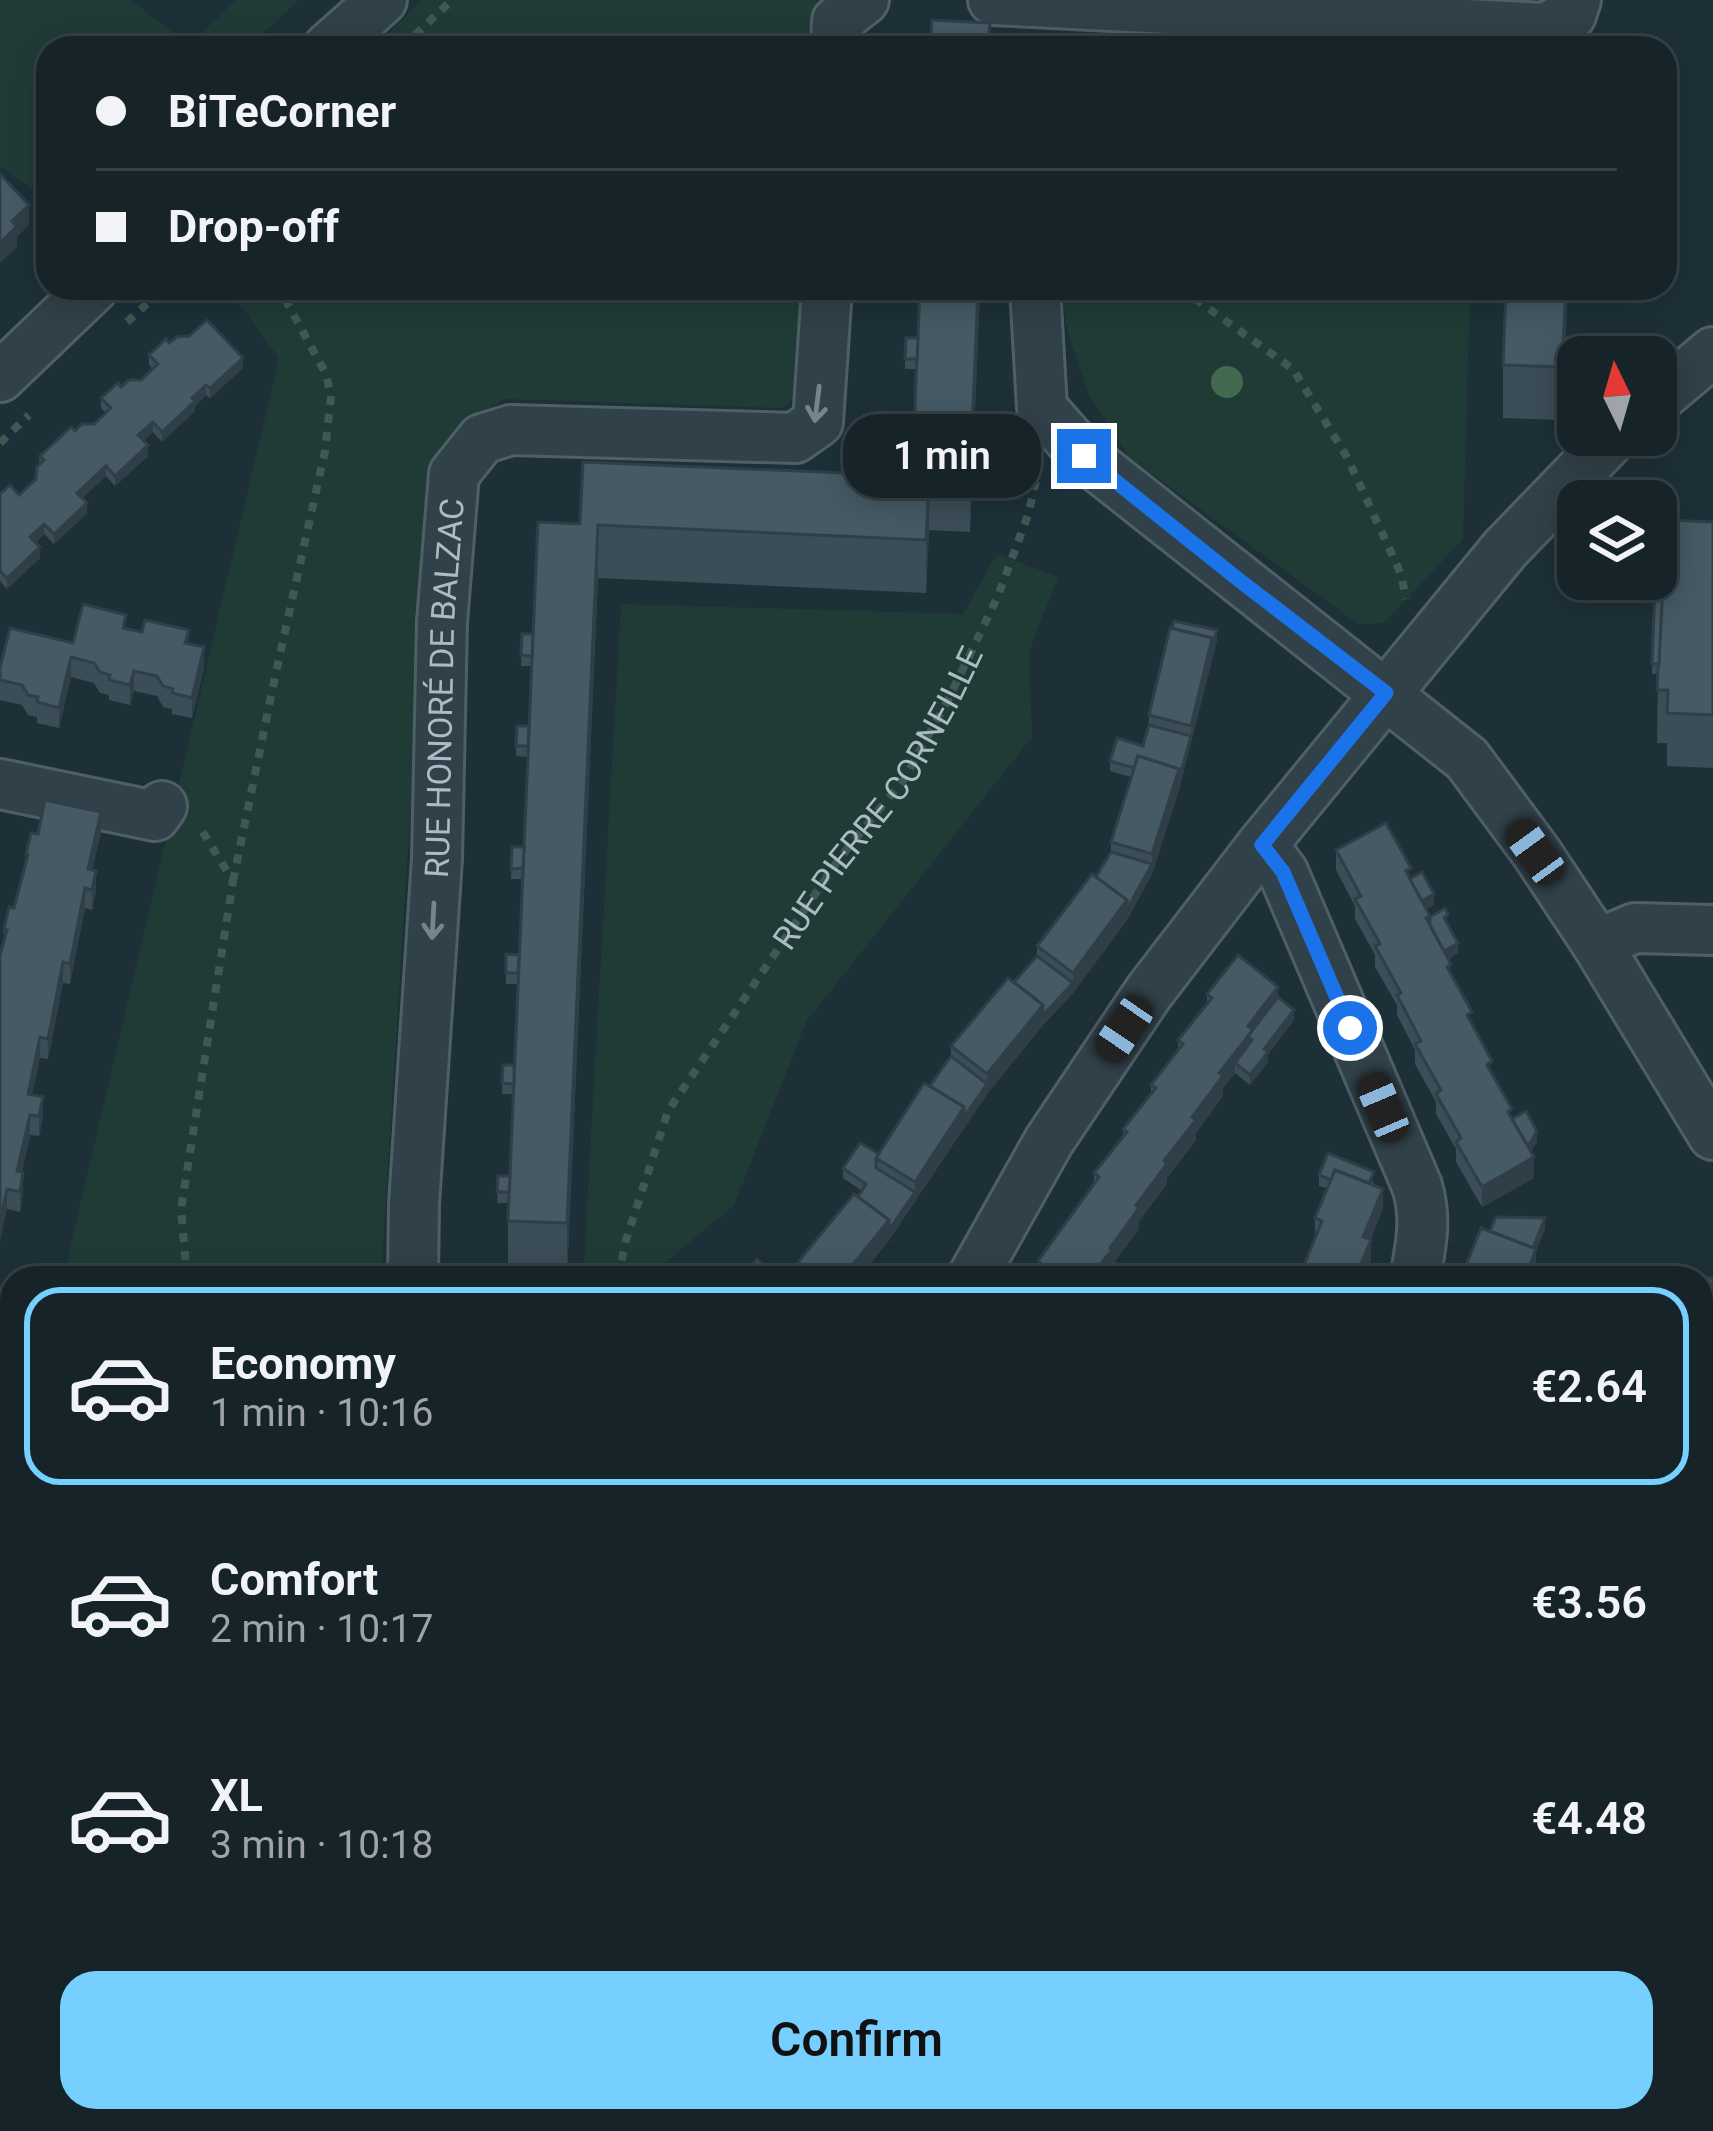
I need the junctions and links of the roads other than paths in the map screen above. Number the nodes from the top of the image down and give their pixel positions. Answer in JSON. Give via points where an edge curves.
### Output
{"nodes":[{"id":1,"x":382,"y":0,"type":"edge"},
{"id":2,"x":864,"y":0,"type":"edge"},
{"id":3,"x":993,"y":0,"type":"edge"},
{"id":4,"x":1576,"y":0,"type":"edge"},
{"id":5,"x":1041,"y":17,"type":"edge"},
{"id":6,"x":342,"y":36,"type":"edge"},
{"id":7,"x":836,"y":36,"type":"edge"},
{"id":8,"x":80,"y":300,"type":"edge"},
{"id":9,"x":826,"y":300,"type":"edge"},
{"id":10,"x":1036,"y":300,"type":"edge"},
{"id":11,"x":1713,"y":352,"type":"edge"},
{"id":12,"x":0,"y":377,"type":"edge"},
{"id":13,"x":1677,"y":382,"type":"edge"},
{"id":14,"x":1595,"y":456,"type":"edge"},
{"id":15,"x":1386,"y":693,"type":"junction"},
{"id":16,"x":0,"y":784,"type":"edge"},
{"id":17,"x":162,"y":806,"type":"road end"},
{"id":18,"x":1262,"y":845,"type":"junction"},
{"id":19,"x":1713,"y":930,"type":"edge"},
{"id":20,"x":1597,"y":944,"type":"junction"},
{"id":21,"x":1713,"y":1135,"type":"edge"},
{"id":22,"x":413,"y":1266,"type":"edge"},
{"id":23,"x":979,"y":1266,"type":"edge"},
{"id":24,"x":1417,"y":1266,"type":"edge"}],
"edges":[{"from":1,"to":6,"type":"street"},
{"from":2,"to":7,"type":"street","via":[[837,21]]},
{"from":3,"to":5,"type":"street"},
{"from":4,"to":5,"type":"street","via":[[1571,15],[1545,28]]},
{"from":8,"to":12,"type":"street"},
{"from":9,"to":22,"type":"street","name":"RUE HONORÉ DE BALZAC","one_way":true,"via":[[818,422],[795,438],[511,430],[482,440],[454,474]]},
{"from":10,"to":15,"type":"street","via":[[1042,408],[1084,456]]},
{"from":11,"to":13,"type":"street"},
{"from":14,"to":15,"type":"street"},
{"from":15,"to":18,"type":"street"},
{"from":15,"to":20,"type":"street","via":[[1467,759]]},
{"from":16,"to":17,"type":"street","via":[[154,816]]},
{"from":18,"to":23,"type":"street","via":[[1137,1010]]},
{"from":18,"to":24,"type":"street","via":[[1283,872],[1417,1186],[1425,1229]]},
{"from":19,"to":20,"type":"street","via":[[1635,928]]},
{"from":20,"to":21,"type":"street"}]}
